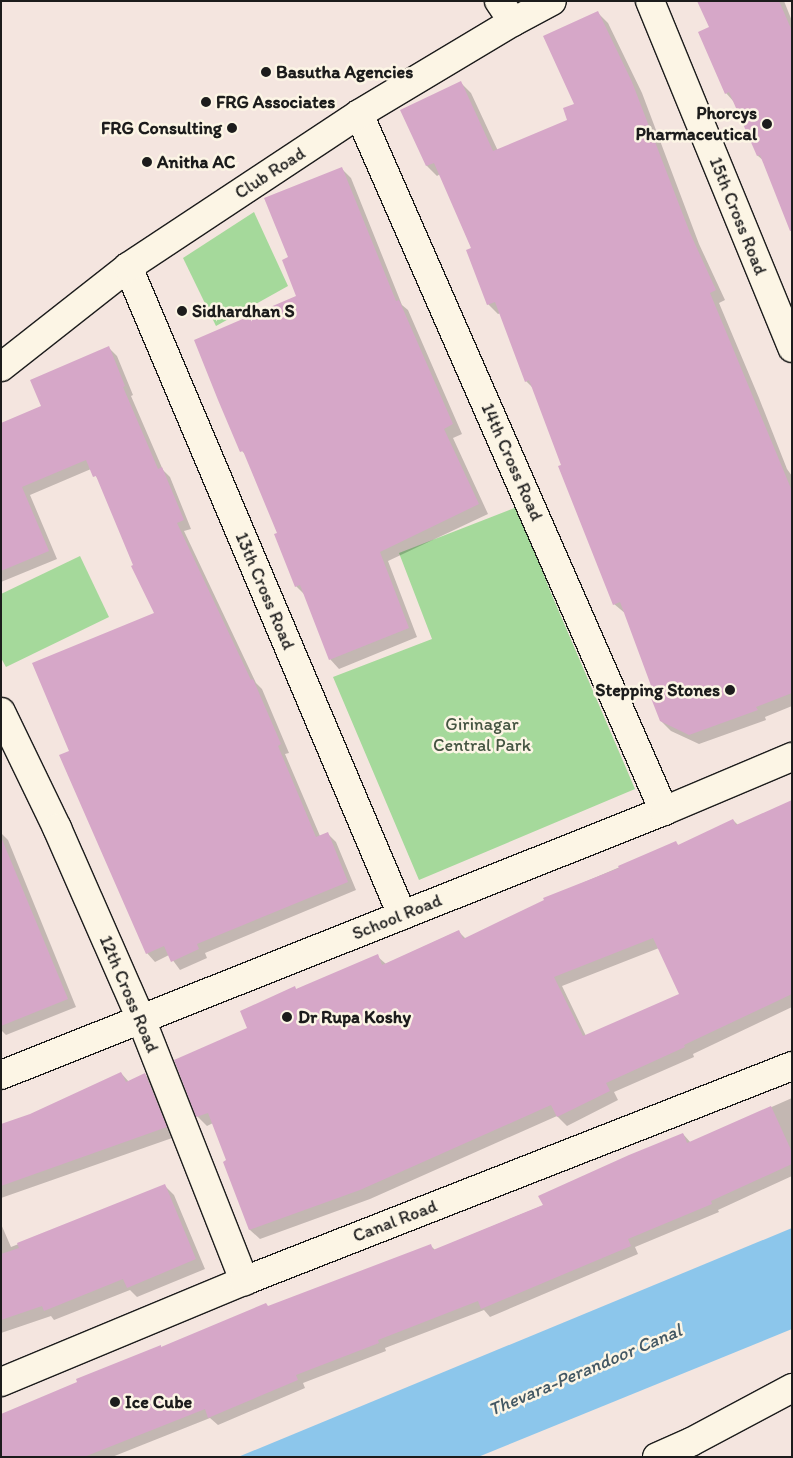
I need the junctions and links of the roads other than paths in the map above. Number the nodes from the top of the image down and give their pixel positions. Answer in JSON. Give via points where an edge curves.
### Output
{"nodes":[{"id":1,"x":552,"y":1,"type":"edge"},
{"id":2,"x":650,"y":1,"type":"edge"},
{"id":3,"x":506,"y":11,"type":"edge"},
{"id":4,"x":359,"y":114,"type":"junction"},
{"id":5,"x":128,"y":267,"type":"junction"},
{"id":6,"x":792,"y":348,"type":"edge"},
{"id":7,"x":1,"y":366,"type":"edge"},
{"id":8,"x":1,"y":712,"type":"edge"},
{"id":9,"x":792,"y":757,"type":"edge"},
{"id":10,"x":664,"y":811,"type":"junction"},
{"id":11,"x":402,"y":915,"type":"junction"},
{"id":12,"x":141,"y":1020,"type":"junction"},
{"id":13,"x":792,"y":1066,"type":"edge"},
{"id":14,"x":1,"y":1076,"type":"edge"},
{"id":15,"x":244,"y":1281,"type":"junction"},
{"id":16,"x":1,"y":1382,"type":"edge"},
{"id":17,"x":791,"y":1392,"type":"edge"},
{"id":18,"x":694,"y":1449,"type":"edge"},
{"id":19,"x":658,"y":1457,"type":"edge"}],
"edges":[{"from":1,"to":3,"type":"street","name":"Club Road"},
{"from":2,"to":6,"type":"street","name":"15th Cross Road"},
{"from":3,"to":4,"type":"street","name":"Club Road"},
{"from":4,"to":5,"type":"street","name":"Club Road"},
{"from":4,"to":10,"type":"street","name":"14th Cross Road"},
{"from":5,"to":7,"type":"street","name":"Club Road"},
{"from":5,"to":11,"type":"street","name":"13th Cross Road"},
{"from":8,"to":12,"type":"street","name":"12th Cross Road","via":[[57,828]]},
{"from":9,"to":10,"type":"street","name":"School Road"},
{"from":10,"to":11,"type":"street","name":"School Road"},
{"from":11,"to":12,"type":"street","name":"School Road"},
{"from":12,"to":14,"type":"street","name":"School Road"},
{"from":12,"to":15,"type":"street","name":"12th Cross Road"},
{"from":13,"to":15,"type":"street","name":"Canal Road"},
{"from":15,"to":16,"type":"street","name":"Canal Road"},
{"from":17,"to":18,"type":"street"},
{"from":18,"to":19,"type":"street"}]}
